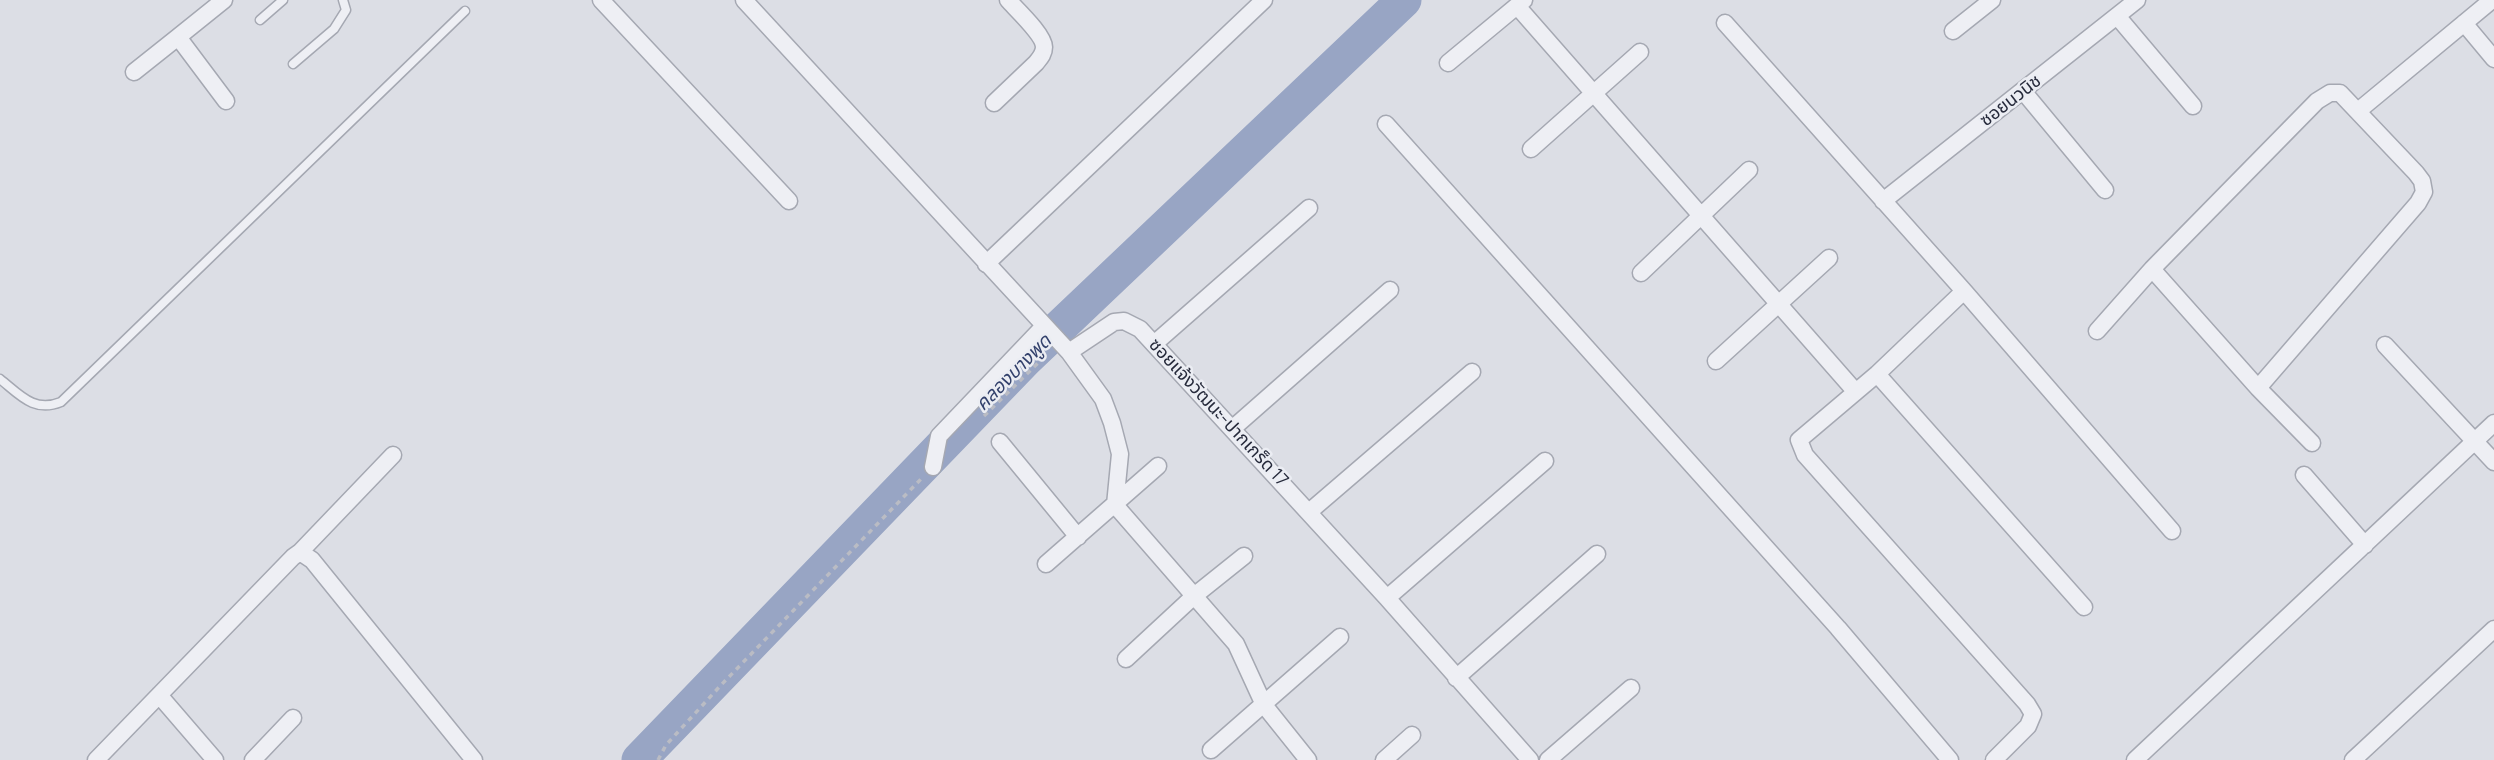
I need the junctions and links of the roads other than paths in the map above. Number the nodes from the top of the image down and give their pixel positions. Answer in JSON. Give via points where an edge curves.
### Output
{"nodes":[{"id":1,"x":224,"y":0,"type":"edge"},
{"id":2,"x":283,"y":0,"type":"edge"},
{"id":3,"x":343,"y":0,"type":"edge"},
{"id":4,"x":601,"y":0,"type":"edge"},
{"id":5,"x":744,"y":0,"type":"edge"},
{"id":6,"x":1008,"y":0,"type":"edge"},
{"id":7,"x":1264,"y":0,"type":"edge"},
{"id":8,"x":1992,"y":0,"type":"edge"},
{"id":9,"x":2137,"y":0,"type":"edge"},
{"id":10,"x":2492,"y":0,"type":"edge"},
{"id":11,"x":1521,"y":3,"type":"edge"},
{"id":12,"x":465,"y":10,"type":"dead end"},
{"id":13,"x":2117,"y":16,"type":"junction"},
{"id":14,"x":260,"y":20,"type":"dead end"},
{"id":15,"x":1725,"y":23,"type":"dead end"},
{"id":16,"x":2465,"y":23,"type":"junction"},
{"id":17,"x":1953,"y":31,"type":"dead end"},
{"id":18,"x":178,"y":37,"type":"junction"},
{"id":19,"x":1640,"y":52,"type":"dead end"},
{"id":20,"x":2494,"y":59,"type":"edge"},
{"id":21,"x":1448,"y":63,"type":"dead end"},
{"id":22,"x":293,"y":64,"type":"dead end"},
{"id":23,"x":134,"y":72,"type":"dead end"},
{"id":24,"x":2023,"y":91,"type":"junction"},
{"id":25,"x":1594,"y":93,"type":"junction"},
{"id":26,"x":226,"y":101,"type":"dead end"},
{"id":27,"x":994,"y":103,"type":"dead end"},
{"id":28,"x":2193,"y":106,"type":"dead end"},
{"id":29,"x":2358,"y":111,"type":"junction"},
{"id":30,"x":1386,"y":124,"type":"dead end"},
{"id":31,"x":1531,"y":149,"type":"dead end"},
{"id":32,"x":1749,"y":170,"type":"dead end"},
{"id":33,"x":2105,"y":190,"type":"dead end"},
{"id":34,"x":789,"y":201,"type":"dead end"},
{"id":35,"x":1883,"y":201,"type":"junction"},
{"id":36,"x":1309,"y":208,"type":"dead end"},
{"id":37,"x":1700,"y":215,"type":"junction"},
{"id":38,"x":1829,"y":258,"type":"dead end"},
{"id":39,"x":986,"y":264,"type":"junction"},
{"id":40,"x":2152,"y":269,"type":"junction"},
{"id":41,"x":1641,"y":274,"type":"dead end"},
{"id":42,"x":1390,"y":290,"type":"dead end"},
{"id":43,"x":1964,"y":291,"type":"junction"},
{"id":44,"x":1779,"y":303,"type":"junction"},
{"id":45,"x":1049,"y":331,"type":"junction"},
{"id":46,"x":2097,"y":331,"type":"dead end"},
{"id":47,"x":1154,"y":344,"type":"junction"},
{"id":48,"x":2385,"y":345,"type":"dead end"},
{"id":49,"x":1069,"y":352,"type":"junction"},
{"id":50,"x":1716,"y":361,"type":"dead end"},
{"id":51,"x":1472,"y":372,"type":"dead end"},
{"id":52,"x":1877,"y":374,"type":"junction"},
{"id":53,"x":0,"y":379,"type":"edge"},
{"id":54,"x":2258,"y":388,"type":"junction"},
{"id":55,"x":1855,"y":391,"type":"junction"},
{"id":56,"x":2494,"y":423,"type":"edge"},
{"id":57,"x":1233,"y":429,"type":"junction"},
{"id":58,"x":1000,"y":442,"type":"dead end"},
{"id":59,"x":2475,"y":442,"type":"junction"},
{"id":60,"x":2312,"y":443,"type":"dead end"},
{"id":61,"x":393,"y":455,"type":"dead end"},
{"id":62,"x":1545,"y":461,"type":"dead end"},
{"id":63,"x":2494,"y":462,"type":"edge"},
{"id":64,"x":1158,"y":466,"type":"dead end"},
{"id":65,"x":933,"y":467,"type":"road end"},
{"id":66,"x":2304,"y":475,"type":"dead end"},
{"id":67,"x":1115,"y":505,"type":"junction"},
{"id":68,"x":1309,"y":512,"type":"junction"},
{"id":69,"x":2172,"y":531,"type":"dead end"},
{"id":70,"x":1078,"y":537,"type":"junction"},
{"id":71,"x":2365,"y":545,"type":"junction"},
{"id":72,"x":300,"y":552,"type":"junction"},
{"id":73,"x":1597,"y":554,"type":"dead end"},
{"id":74,"x":1244,"y":556,"type":"dead end"},
{"id":75,"x":1045,"y":564,"type":"dead end"},
{"id":76,"x":1194,"y":596,"type":"junction"},
{"id":77,"x":1387,"y":598,"type":"junction"},
{"id":78,"x":2084,"y":607,"type":"dead end"},
{"id":79,"x":2494,"y":629,"type":"edge"},
{"id":80,"x":1340,"y":637,"type":"dead end"},
{"id":81,"x":1126,"y":659,"type":"dead end"},
{"id":82,"x":1457,"y":678,"type":"junction"},
{"id":83,"x":1631,"y":688,"type":"dead end"},
{"id":84,"x":159,"y":695,"type":"junction"},
{"id":85,"x":1264,"y":705,"type":"junction"},
{"id":86,"x":293,"y":718,"type":"dead end"},
{"id":87,"x":1412,"y":735,"type":"dead end"},
{"id":88,"x":1211,"y":750,"type":"dead end"},
{"id":89,"x":96,"y":760,"type":"edge"},
{"id":90,"x":215,"y":760,"type":"edge"},
{"id":91,"x":253,"y":760,"type":"edge"},
{"id":92,"x":474,"y":760,"type":"edge"},
{"id":93,"x":1308,"y":760,"type":"edge"},
{"id":94,"x":1384,"y":760,"type":"edge"},
{"id":95,"x":1530,"y":760,"type":"edge"},
{"id":96,"x":1548,"y":760,"type":"edge"},
{"id":97,"x":1951,"y":760,"type":"edge"},
{"id":98,"x":1994,"y":760,"type":"edge"},
{"id":99,"x":2134,"y":760,"type":"edge"},
{"id":100,"x":2353,"y":760,"type":"edge"}],
"edges":[{"from":1,"to":18,"type":"street"},
{"from":2,"to":14,"type":"lane"},
{"from":3,"to":22,"type":"lane","via":[[346,10],[334,29]]},
{"from":4,"to":34,"type":"street"},
{"from":5,"to":39,"type":"street"},
{"from":6,"to":27,"type":"street","via":[[1042,38],[1044,47],[1036,63]]},
{"from":7,"to":39,"type":"street"},
{"from":8,"to":17,"type":"street"},
{"from":9,"to":13,"type":"street","name":"ซอยนวนิช"},
{"from":10,"to":16,"type":"street"},
{"from":11,"to":21,"type":"street"},
{"from":11,"to":25,"type":"street"},
{"from":12,"to":53,"type":"lane","via":[[61,402],[37,406]]},
{"from":13,"to":24,"type":"street","name":"ซอยนวนิช"},
{"from":13,"to":28,"type":"street"},
{"from":15,"to":35,"type":"street"},
{"from":16,"to":20,"type":"street"},
{"from":16,"to":29,"type":"street"},
{"from":18,"to":23,"type":"street"},
{"from":18,"to":26,"type":"street"},
{"from":19,"to":25,"type":"street"},
{"from":24,"to":33,"type":"street"},
{"from":24,"to":35,"type":"street","name":"ซอยนวนิช"},
{"from":25,"to":31,"type":"street"},
{"from":25,"to":37,"type":"street"},
{"from":29,"to":40,"type":"street","via":[[2340,93],[2317,101]]},
{"from":29,"to":54,"type":"street","via":[[2416,173],[2424,192]]},
{"from":30,"to":97,"type":"street","via":[[1820,607]]},
{"from":32,"to":37,"type":"street"},
{"from":35,"to":43,"type":"street"},
{"from":36,"to":47,"type":"street"},
{"from":37,"to":41,"type":"street"},
{"from":37,"to":44,"type":"street"},
{"from":38,"to":44,"type":"street"},
{"from":39,"to":45,"type":"street"},
{"from":40,"to":46,"type":"street"},
{"from":40,"to":54,"type":"street"},
{"from":42,"to":57,"type":"street"},
{"from":43,"to":52,"type":"street"},
{"from":43,"to":69,"type":"street"},
{"from":44,"to":50,"type":"street"},
{"from":44,"to":55,"type":"street"},
{"from":45,"to":49,"type":"street"},
{"from":45,"to":65,"type":"street","via":[[939,436]]},
{"from":47,"to":49,"type":"street","name":"ซอยแจ้งวัฒนะ-ปากเกร็ด 17","via":[[1124,321],[1114,322]]},
{"from":47,"to":57,"type":"street","name":"ซอยแจ้งวัฒนะ-ปากเกร็ด 17"},
{"from":48,"to":59,"type":"street"},
{"from":49,"to":67,"type":"street","via":[[1103,399],[1112,423],[1120,454]]},
{"from":51,"to":68,"type":"street"},
{"from":52,"to":55,"type":"street"},
{"from":52,"to":78,"type":"street"},
{"from":54,"to":60,"type":"street"},
{"from":55,"to":98,"type":"street","via":[[1799,440],[1805,454],[2027,704],[2032,715],[2028,726]]},
{"from":56,"to":59,"type":"street"},
{"from":57,"to":68,"type":"street","name":"ซอยแจ้งวัฒนะ-ปากเกร็ด 17"},
{"from":58,"to":70,"type":"street"},
{"from":59,"to":63,"type":"street"},
{"from":59,"to":71,"type":"street"},
{"from":61,"to":72,"type":"street"},
{"from":62,"to":77,"type":"street"},
{"from":64,"to":67,"type":"street"},
{"from":66,"to":71,"type":"street"},
{"from":67,"to":70,"type":"street"},
{"from":67,"to":76,"type":"street"},
{"from":68,"to":77,"type":"street","name":"ซอยแจ้งวัฒนะ-ปากเกร็ด 17"},
{"from":70,"to":75,"type":"street"},
{"from":71,"to":99,"type":"street"},
{"from":72,"to":84,"type":"street"},
{"from":72,"to":92,"type":"street","via":[[312,559]]},
{"from":73,"to":82,"type":"street"},
{"from":74,"to":76,"type":"street"},
{"from":76,"to":81,"type":"street"},
{"from":76,"to":85,"type":"street","via":[[1236,644]]},
{"from":77,"to":82,"type":"street","name":"ซอยแจ้งวัฒนะ-ปากเกร็ด 17"},
{"from":79,"to":100,"type":"street"},
{"from":80,"to":85,"type":"street"},
{"from":82,"to":95,"type":"street","name":"ซอยแจ้งวัฒนะ-ปากเกร็ด 17"},
{"from":83,"to":96,"type":"street"},
{"from":84,"to":89,"type":"street"},
{"from":84,"to":90,"type":"street"},
{"from":85,"to":88,"type":"street"},
{"from":85,"to":93,"type":"street"},
{"from":86,"to":91,"type":"street"},
{"from":87,"to":94,"type":"street"}]}
